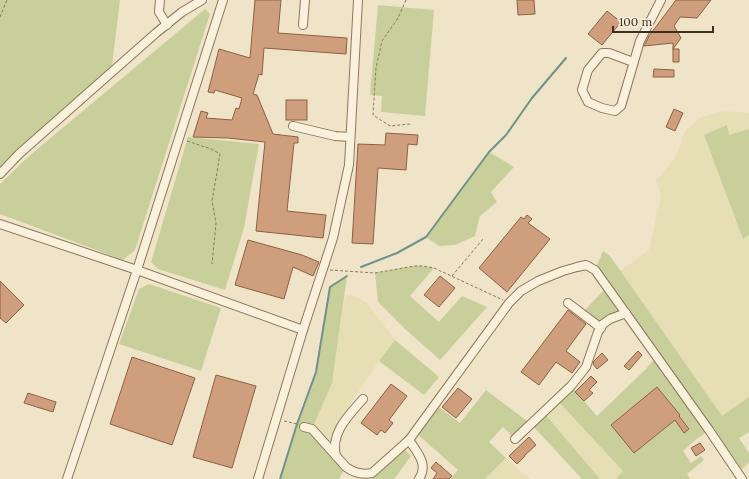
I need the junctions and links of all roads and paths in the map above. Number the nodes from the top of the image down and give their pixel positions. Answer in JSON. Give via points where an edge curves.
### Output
{"nodes":[{"id":1,"x":6,"y":0,"type":"edge"},
{"id":2,"x":160,"y":0,"type":"edge"},
{"id":3,"x":202,"y":0,"type":"edge"},
{"id":4,"x":223,"y":0,"type":"edge"},
{"id":5,"x":305,"y":0,"type":"edge"},
{"id":6,"x":358,"y":0,"type":"edge"},
{"id":7,"x":406,"y":0,"type":"edge"},
{"id":8,"x":662,"y":0,"type":"edge"},
{"id":9,"x":0,"y":17,"type":"edge"},
{"id":10,"x":167,"y":24,"type":"junction"},
{"id":11,"x":303,"y":25,"type":"dead end"},
{"id":12,"x":634,"y":62,"type":"junction"},
{"id":13,"x":410,"y":124,"type":"dead end"},
{"id":14,"x":294,"y":126,"type":"dead end"},
{"id":15,"x":350,"y":137,"type":"junction"},
{"id":16,"x":179,"y":138,"type":"junction"},
{"id":17,"x":0,"y":174,"type":"edge"},
{"id":18,"x":0,"y":224,"type":"edge"},
{"id":19,"x":483,"y":239,"type":"dead end"},
{"id":20,"x":212,"y":264,"type":"dead end"},
{"id":21,"x":137,"y":270,"type":"junction"},
{"id":22,"x":322,"y":270,"type":"junction"},
{"id":23,"x":452,"y":277,"type":"junction"},
{"id":24,"x":509,"y":303,"type":"junction"},
{"id":25,"x":568,"y":303,"type":"dead end"},
{"id":26,"x":626,"y":313,"type":"junction"},
{"id":27,"x":601,"y":328,"type":"junction"},
{"id":28,"x":303,"y":330,"type":"junction"},
{"id":29,"x":363,"y":399,"type":"dead end"},
{"id":30,"x":276,"y":419,"type":"junction"},
{"id":31,"x":304,"y":427,"type":"joint"},
{"id":32,"x":515,"y":439,"type":"dead end"},
{"id":33,"x":409,"y":440,"type":"junction"},
{"id":34,"x":336,"y":456,"type":"junction"},
{"id":35,"x":346,"y":467,"type":"junction"},
{"id":36,"x":67,"y":479,"type":"edge"},
{"id":37,"x":258,"y":479,"type":"edge"},
{"id":38,"x":356,"y":479,"type":"edge"},
{"id":39,"x":419,"y":479,"type":"edge"},
{"id":40,"x":742,"y":479,"type":"edge"}],
"edges":[{"from":1,"to":9,"type":"path"},
{"from":2,"to":10,"type":"street","via":[[158,12]]},
{"from":3,"to":10,"type":"street"},
{"from":4,"to":16,"type":"street"},
{"from":5,"to":11,"type":"street"},
{"from":6,"to":15,"type":"street"},
{"from":7,"to":13,"type":"path","via":[[382,42],[376,68],[373,115],[390,126]]},
{"from":8,"to":12,"type":"street","via":[[640,41]]},
{"from":10,"to":17,"type":"street","via":[[19,154]]},
{"from":12,"to":12,"type":"street","via":[[621,106],[615,111],[588,102],[582,90],[588,70],[602,53]]},
{"from":14,"to":15,"type":"street"},
{"from":15,"to":22,"type":"street","via":[[349,165],[333,238]]},
{"from":16,"to":20,"type":"path","via":[[211,148],[220,154],[212,201],[216,223]]},
{"from":16,"to":21,"type":"street"},
{"from":18,"to":21,"type":"street"},
{"from":19,"to":23,"type":"path"},
{"from":21,"to":28,"type":"street"},
{"from":21,"to":36,"type":"street"},
{"from":22,"to":23,"type":"path","via":[[375,273],[422,266],[434,268]]},
{"from":22,"to":28,"type":"street"},
{"from":23,"to":24,"type":"path"},
{"from":24,"to":26,"type":"street","via":[[521,291],[538,281],[586,265],[595,270]]},
{"from":24,"to":33,"type":"street"},
{"from":25,"to":27,"type":"street"},
{"from":26,"to":27,"type":"street","via":[[610,319]]},
{"from":26,"to":40,"type":"street"},
{"from":27,"to":32,"type":"street","via":[[586,367],[571,386]]},
{"from":28,"to":30,"type":"street"},
{"from":29,"to":34,"type":"street","via":[[342,422],[335,442]]},
{"from":30,"to":31,"type":"path"},
{"from":30,"to":37,"type":"street"},
{"from":31,"to":34,"type":"street","via":[[312,429]]},
{"from":33,"to":35,"type":"street","via":[[372,472],[358,474]]},
{"from":33,"to":39,"type":"street","via":[[422,459],[422,475]]},
{"from":34,"to":35,"type":"street"},
{"from":35,"to":38,"type":"street"}]}
